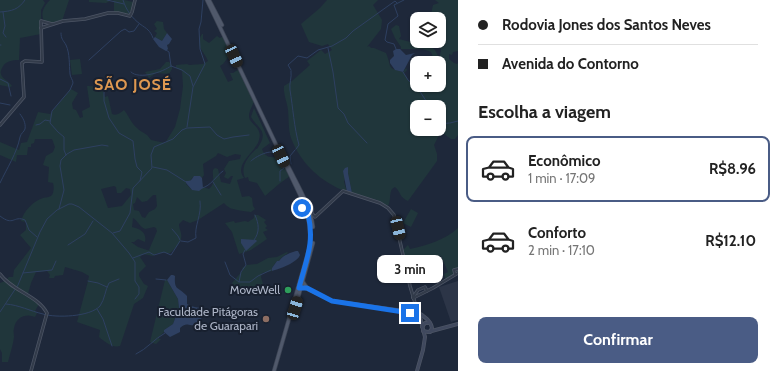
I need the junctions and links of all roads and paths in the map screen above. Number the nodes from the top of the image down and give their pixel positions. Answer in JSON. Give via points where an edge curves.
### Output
{"nodes":[{"id":1,"x":135,"y":0,"type":"edge"},
{"id":2,"x":208,"y":0,"type":"edge"},
{"id":3,"x":45,"y":22,"type":"junction"},
{"id":4,"x":52,"y":24,"type":"junction"},
{"id":5,"x":46,"y":26,"type":"junction"},
{"id":6,"x":41,"y":28,"type":"junction"},
{"id":7,"x":0,"y":125,"type":"edge"},
{"id":8,"x":306,"y":205,"type":"junction"},
{"id":9,"x":310,"y":213,"type":"junction"},
{"id":10,"x":458,"y":269,"type":"edge"},
{"id":11,"x":457,"y":273,"type":"edge"},
{"id":12,"x":0,"y":274,"type":"edge"},
{"id":13,"x":301,"y":286,"type":"junction"},
{"id":14,"x":307,"y":288,"type":"joint"},
{"id":15,"x":427,"y":292,"type":"junction"},
{"id":16,"x":414,"y":296,"type":"junction"},
{"id":17,"x":417,"y":308,"type":"junction"},
{"id":18,"x":406,"y":312,"type":"junction"},
{"id":19,"x":412,"y":312,"type":"junction"},
{"id":20,"x":420,"y":314,"type":"junction"},
{"id":21,"x":431,"y":324,"type":"junction"},
{"id":22,"x":458,"y":324,"type":"edge"},
{"id":23,"x":445,"y":327,"type":"junction"},
{"id":24,"x":422,"y":328,"type":"junction"},
{"id":25,"x":429,"y":332,"type":"junction"},
{"id":26,"x":425,"y":337,"type":"junction"},
{"id":27,"x":31,"y":371,"type":"edge"},
{"id":28,"x":275,"y":371,"type":"edge"},
{"id":29,"x":418,"y":371,"type":"edge"}],
"edges":[{"from":1,"to":4,"type":"street","via":[[129,17],[108,13]]},
{"from":2,"to":8,"type":"main road"},
{"from":3,"to":4,"type":"street"},
{"from":3,"to":5,"type":"street"},
{"from":3,"to":6,"type":"street","via":[[41,21]]},
{"from":4,"to":5,"type":"street"},
{"from":5,"to":6,"type":"street"},
{"from":6,"to":7,"type":"street","via":[[42,62],[22,62],[24,97]]},
{"from":8,"to":9,"type":"main road"},
{"from":8,"to":9,"type":"main road","via":[[302,208],[303,211]]},
{"from":9,"to":13,"type":"main road","via":[[312,247]]},
{"from":9,"to":16,"type":"street","via":[[315,218],[343,191],[380,202],[395,218]]},
{"from":10,"to":11,"type":"street","via":[[454,270]]},
{"from":11,"to":15,"type":"street"},
{"from":12,"to":27,"type":"street","via":[[46,311]]},
{"from":13,"to":14,"type":"main road"},
{"from":13,"to":28,"type":"main road"},
{"from":14,"to":18,"type":"main road","via":[[332,301]]},
{"from":15,"to":16,"type":"street"},
{"from":15,"to":16,"type":"street","via":[[425,287],[418,290]]},
{"from":16,"to":17,"type":"street"},
{"from":16,"to":20,"type":"street"},
{"from":17,"to":19,"type":"main road","via":[[417,311]]},
{"from":17,"to":20,"type":"street"},
{"from":18,"to":19,"type":"main road"},
{"from":18,"to":20,"type":"main road"},
{"from":19,"to":20,"type":"main road"},
{"from":20,"to":21,"type":"main road"},
{"from":20,"to":24,"type":"main road"},
{"from":21,"to":23,"type":"main road","via":[[439,328]]},
{"from":21,"to":24,"type":"main road","via":[[425,323]]},
{"from":21,"to":25,"type":"main road"},
{"from":22,"to":23,"type":"main road"},
{"from":23,"to":25,"type":"main road"},
{"from":24,"to":25,"type":"main road","via":[[424,332]]},
{"from":24,"to":26,"type":"main road"},
{"from":25,"to":26,"type":"main road"},
{"from":26,"to":29,"type":"main road"}]}
